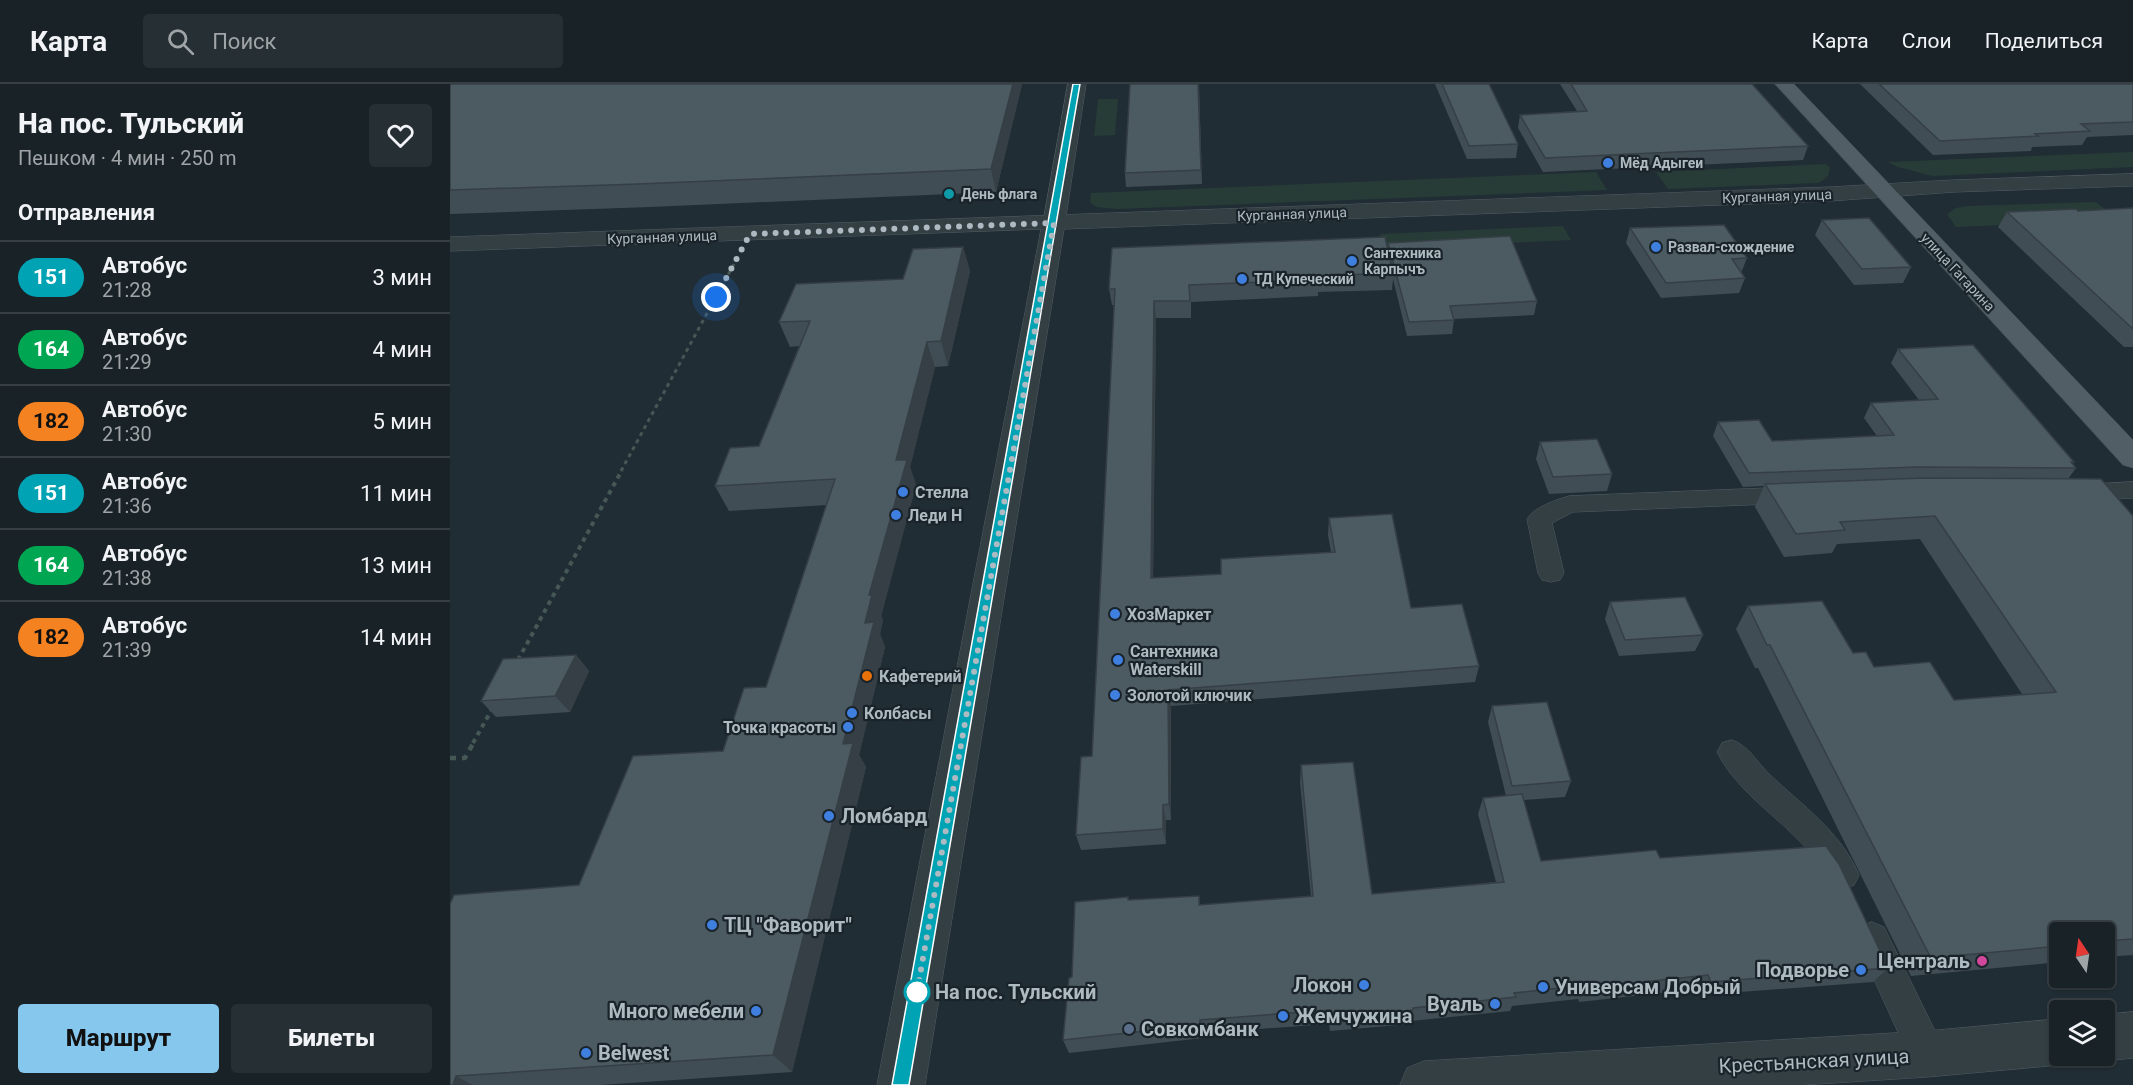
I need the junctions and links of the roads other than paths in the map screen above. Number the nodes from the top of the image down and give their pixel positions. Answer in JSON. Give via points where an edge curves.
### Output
{"nodes":[{"id":1,"x":1077,"y":84,"type":"edge"},
{"id":2,"x":1784,"y":84,"type":"edge"},
{"id":3,"x":2133,"y":180,"type":"edge"},
{"id":4,"x":1882,"y":191,"type":"junction"},
{"id":5,"x":1054,"y":223,"type":"junction"},
{"id":6,"x":450,"y":244,"type":"edge"},
{"id":7,"x":2133,"y":458,"type":"edge"},
{"id":8,"x":2133,"y":490,"type":"edge"},
{"id":9,"x":2050,"y":493,"type":"edge"},
{"id":10,"x":1821,"y":494,"type":"edge"},
{"id":11,"x":1551,"y":573,"type":"dead end"},
{"id":12,"x":1732,"y":752,"type":"dead end"},
{"id":13,"x":2133,"y":1035,"type":"edge"},
{"id":14,"x":2115,"y":1037,"type":"edge"},
{"id":15,"x":2049,"y":1043,"type":"edge"},
{"id":16,"x":1927,"y":1054,"type":"junction"},
{"id":17,"x":901,"y":1085,"type":"edge"},
{"id":18,"x":1424,"y":1085,"type":"edge"}],
"edges":[{"from":1,"to":5,"type":"street"},
{"from":2,"to":4,"type":"main road","name":"улица Гагарина"},
{"from":3,"to":4,"type":"street","name":"Курганная улица"},
{"from":4,"to":5,"type":"street","name":"Курганная улица"},
{"from":4,"to":7,"type":"main road","name":"улица Гагарина"},
{"from":5,"to":6,"type":"street","name":"Курганная улица"},
{"from":5,"to":17,"type":"street"},
{"from":8,"to":9,"type":"lane"},
{"from":10,"to":11,"type":"lane","via":[[1569,504],[1539,519]]},
{"from":12,"to":16,"type":"lane","via":[[1746,772],[1809,828],[1839,868]]},
{"from":13,"to":14,"type":"street"},
{"from":15,"to":16,"type":"street","name":"Крестьянская улица"},
{"from":16,"to":18,"type":"street","name":"Крестьянская улица"}]}
